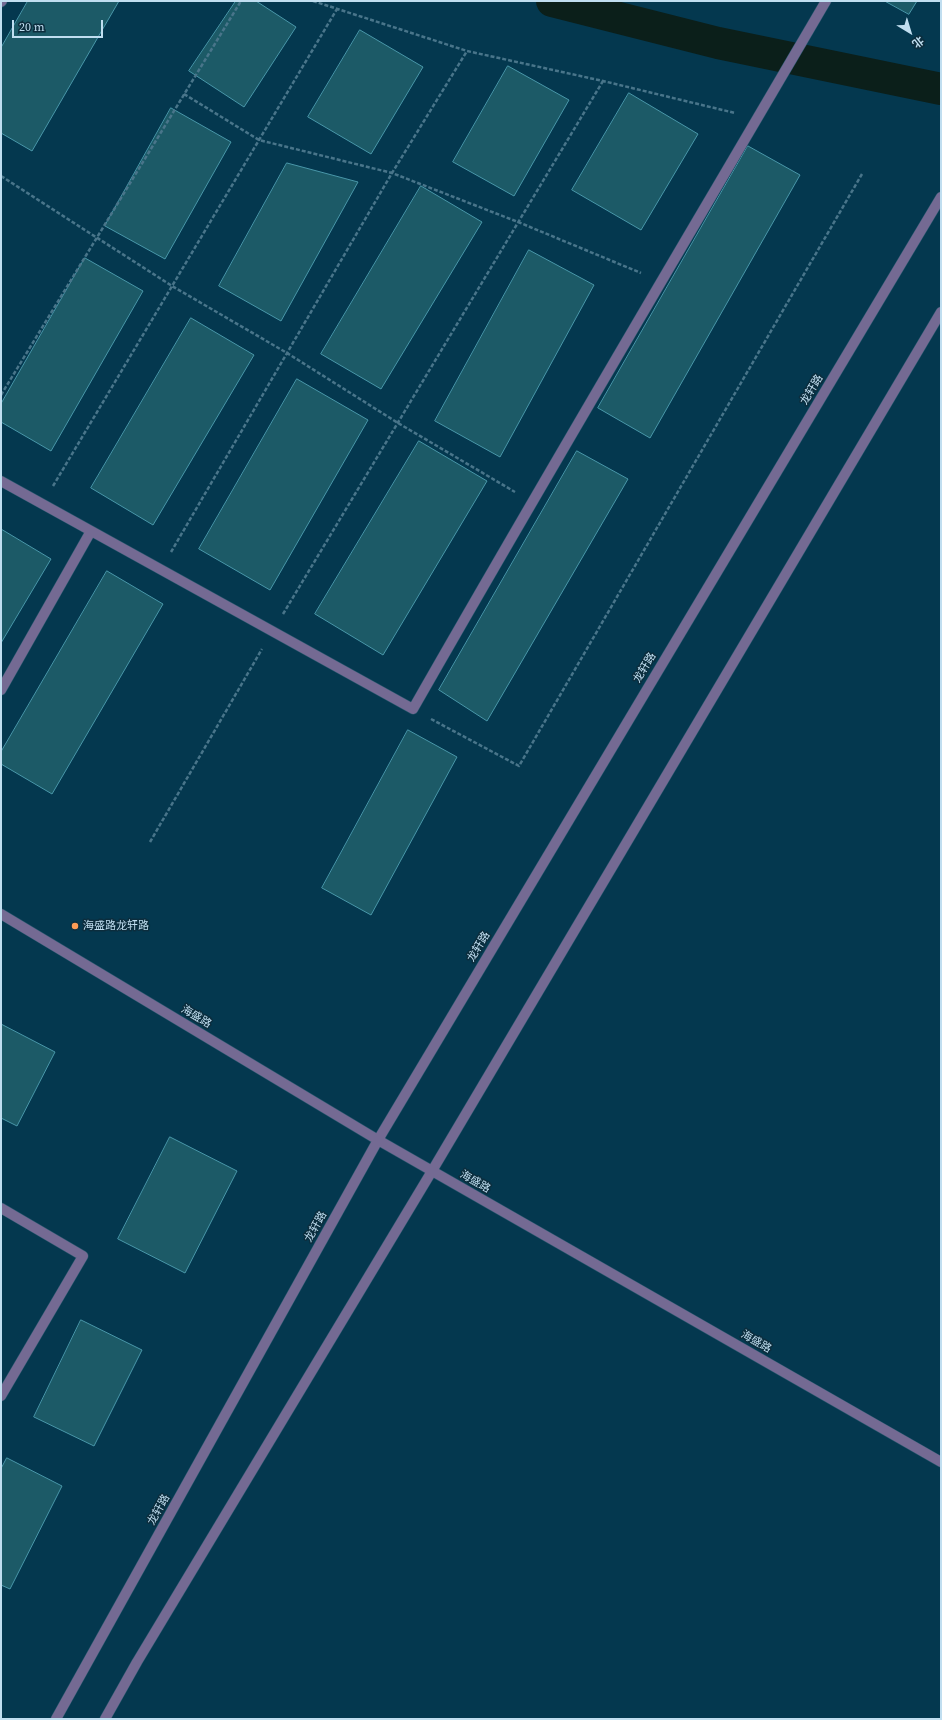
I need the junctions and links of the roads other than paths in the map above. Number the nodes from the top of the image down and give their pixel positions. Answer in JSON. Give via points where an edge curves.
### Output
{"nodes":[{"id":1,"x":823,"y":5,"type":"edge"},
{"id":2,"x":941,"y":197,"type":"edge"},
{"id":3,"x":941,"y":312,"type":"edge"},
{"id":4,"x":1,"y":481,"type":"edge"},
{"id":5,"x":91,"y":531,"type":"junction"},
{"id":6,"x":1,"y":690,"type":"edge"},
{"id":7,"x":1,"y":914,"type":"edge"},
{"id":8,"x":378,"y":1140,"type":"junction"},
{"id":9,"x":432,"y":1171,"type":"junction"},
{"id":10,"x":1,"y":1208,"type":"edge"},
{"id":11,"x":1,"y":1396,"type":"edge"},
{"id":12,"x":941,"y":1462,"type":"edge"},
{"id":13,"x":56,"y":1719,"type":"edge"},
{"id":14,"x":105,"y":1719,"type":"edge"}],
"edges":[{"from":1,"to":5,"type":"street","via":[[412,709]]},
{"from":2,"to":8,"type":"street","name":"龙轩路"},
{"from":3,"to":9,"type":"street"},
{"from":4,"to":5,"type":"street"},
{"from":5,"to":6,"type":"street"},
{"from":7,"to":8,"type":"street","name":"海盛路"},
{"from":8,"to":9,"type":"street","name":"海盛路"},
{"from":8,"to":13,"type":"street","name":"龙轩路"},
{"from":9,"to":12,"type":"street","name":"海盛路"},
{"from":9,"to":14,"type":"street"},
{"from":10,"to":11,"type":"street","via":[[83,1256]]}]}
